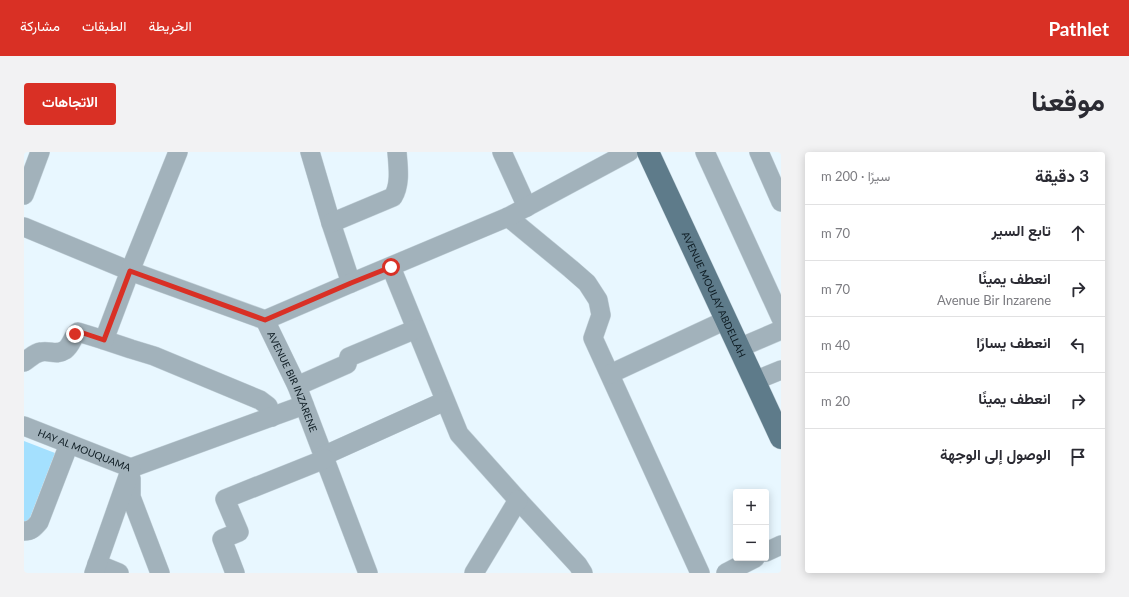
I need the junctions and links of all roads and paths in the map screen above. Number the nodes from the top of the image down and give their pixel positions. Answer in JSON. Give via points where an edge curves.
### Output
{"nodes":[{"id":1,"x":40,"y":152,"type":"edge"},
{"id":2,"x":178,"y":152,"type":"edge"},
{"id":3,"x":308,"y":152,"type":"edge"},
{"id":4,"x":397,"y":152,"type":"edge"},
{"id":5,"x":502,"y":152,"type":"edge"},
{"id":6,"x":629,"y":152,"type":"edge"},
{"id":7,"x":648,"y":152,"type":"edge"},
{"id":8,"x":705,"y":152,"type":"edge"},
{"id":9,"x":759,"y":152,"type":"edge"},
{"id":10,"x":24,"y":195,"type":"edge"},
{"id":11,"x":781,"y":202,"type":"edge"},
{"id":12,"x":526,"y":207,"type":"junction"},
{"id":13,"x":508,"y":217,"type":"junction"},
{"id":14,"x":331,"y":223,"type":"junction"},
{"id":15,"x":24,"y":227,"type":"edge"},
{"id":16,"x":391,"y":267,"type":"junction"},
{"id":17,"x":130,"y":271,"type":"junction"},
{"id":18,"x":351,"y":283,"type":"junction"},
{"id":19,"x":781,"y":318,"type":"edge"},
{"id":20,"x":265,"y":320,"type":"junction"},
{"id":21,"x":726,"y":320,"type":"junction"},
{"id":22,"x":416,"y":329,"type":"junction"},
{"id":23,"x":781,"y":330,"type":"edge"},
{"id":24,"x":104,"y":340,"type":"junction"},
{"id":25,"x":739,"y":348,"type":"junction"},
{"id":26,"x":24,"y":362,"type":"edge"},
{"id":27,"x":781,"y":370,"type":"edge"},
{"id":28,"x":610,"y":374,"type":"junction"},
{"id":29,"x":754,"y":381,"type":"junction"},
{"id":30,"x":297,"y":386,"type":"junction"},
{"id":31,"x":445,"y":401,"type":"junction"},
{"id":32,"x":304,"y":405,"type":"junction"},
{"id":33,"x":272,"y":417,"type":"junction"},
{"id":34,"x":24,"y":426,"type":"edge"},
{"id":35,"x":781,"y":438,"type":"edge"},
{"id":36,"x":69,"y":444,"type":"junction"},
{"id":37,"x":324,"y":457,"type":"junction"},
{"id":38,"x":131,"y":468,"type":"junction"},
{"id":39,"x":518,"y":500,"type":"junction"},
{"id":40,"x":24,"y":531,"type":"edge"},
{"id":41,"x":781,"y":545,"type":"edge"},
{"id":42,"x":769,"y":551,"type":"edge"},
{"id":43,"x":749,"y":561,"type":"edge"},
{"id":44,"x":95,"y":569,"type":"edge"},
{"id":45,"x":229,"y":571,"type":"edge"},
{"id":46,"x":118,"y":573,"type":"edge"},
{"id":47,"x":160,"y":573,"type":"edge"},
{"id":48,"x":368,"y":573,"type":"edge"},
{"id":49,"x":474,"y":573,"type":"edge"},
{"id":50,"x":584,"y":573,"type":"edge"},
{"id":51,"x":700,"y":573,"type":"edge"},
{"id":52,"x":726,"y":573,"type":"edge"}],
"edges":[{"from":1,"to":10,"type":"street"},
{"from":2,"to":17,"type":"street"},
{"from":3,"to":14,"type":"street"},
{"from":4,"to":14,"type":"street","via":[[398,179],[394,197]]},
{"from":5,"to":12,"type":"street"},
{"from":6,"to":12,"type":"street"},
{"from":7,"to":21,"type":"main road","name":"AVENUE MOULAY ABDELLAH"},
{"from":8,"to":19,"type":"street"},
{"from":9,"to":11,"type":"street"},
{"from":12,"to":13,"type":"street"},
{"from":13,"to":16,"type":"street"},
{"from":13,"to":28,"type":"street","via":[[587,283],[598,300],[602,315],[593,338]]},
{"from":14,"to":18,"type":"street"},
{"from":15,"to":17,"type":"street","name":"AVENUE BIR INZARENE"},
{"from":16,"to":18,"type":"street"},
{"from":16,"to":22,"type":"street"},
{"from":17,"to":20,"type":"street","name":"AVENUE BIR INZARENE"},
{"from":17,"to":24,"type":"street"},
{"from":18,"to":20,"type":"street"},
{"from":20,"to":30,"type":"street","name":"AVENUE BIR INZARENE"},
{"from":21,"to":25,"type":"main road","name":"AVENUE MOULAY ABDELLAH"},
{"from":21,"to":28,"type":"street"},
{"from":22,"to":30,"type":"street","via":[[350,357],[347,364]]},
{"from":22,"to":31,"type":"street"},
{"from":23,"to":25,"type":"street"},
{"from":24,"to":26,"type":"street","via":[[78,332],[70,347],[59,353],[39,352]]},
{"from":24,"to":33,"type":"street","via":[[154,356],[260,400],[268,406]]},
{"from":25,"to":29,"type":"main road","name":"AVENUE MOULAY ABDELLAH"},
{"from":27,"to":29,"type":"street"},
{"from":28,"to":51,"type":"street"},
{"from":29,"to":35,"type":"main road","name":"AVENUE MOULAY ABDELLAH"},
{"from":30,"to":32,"type":"street","name":"AVENUE BIR INZARENE"},
{"from":31,"to":37,"type":"street"},
{"from":31,"to":39,"type":"street","via":[[459,434]]},
{"from":32,"to":33,"type":"street"},
{"from":32,"to":37,"type":"street","name":"AVENUE BIR INZARENE"},
{"from":33,"to":38,"type":"street"},
{"from":34,"to":36,"type":"street","name":"HAY AL MOUQUAMA"},
{"from":36,"to":38,"type":"street","name":"HAY AL MOUQUAMA"},
{"from":36,"to":40,"type":"street","via":[[38,522],[30,531]]},
{"from":37,"to":45,"type":"street","via":[[225,499],[239,532],[222,538]]},
{"from":37,"to":48,"type":"street","name":"AVENUE BIR INZARENE"},
{"from":38,"to":44,"type":"street"},
{"from":38,"to":47,"type":"street","name":"HAY AL MOUQUAMA","via":[[131,497]]},
{"from":39,"to":49,"type":"street"},
{"from":39,"to":50,"type":"street"},
{"from":41,"to":42,"type":"street"},
{"from":43,"to":52,"type":"street"},
{"from":44,"to":46,"type":"street"}]}
